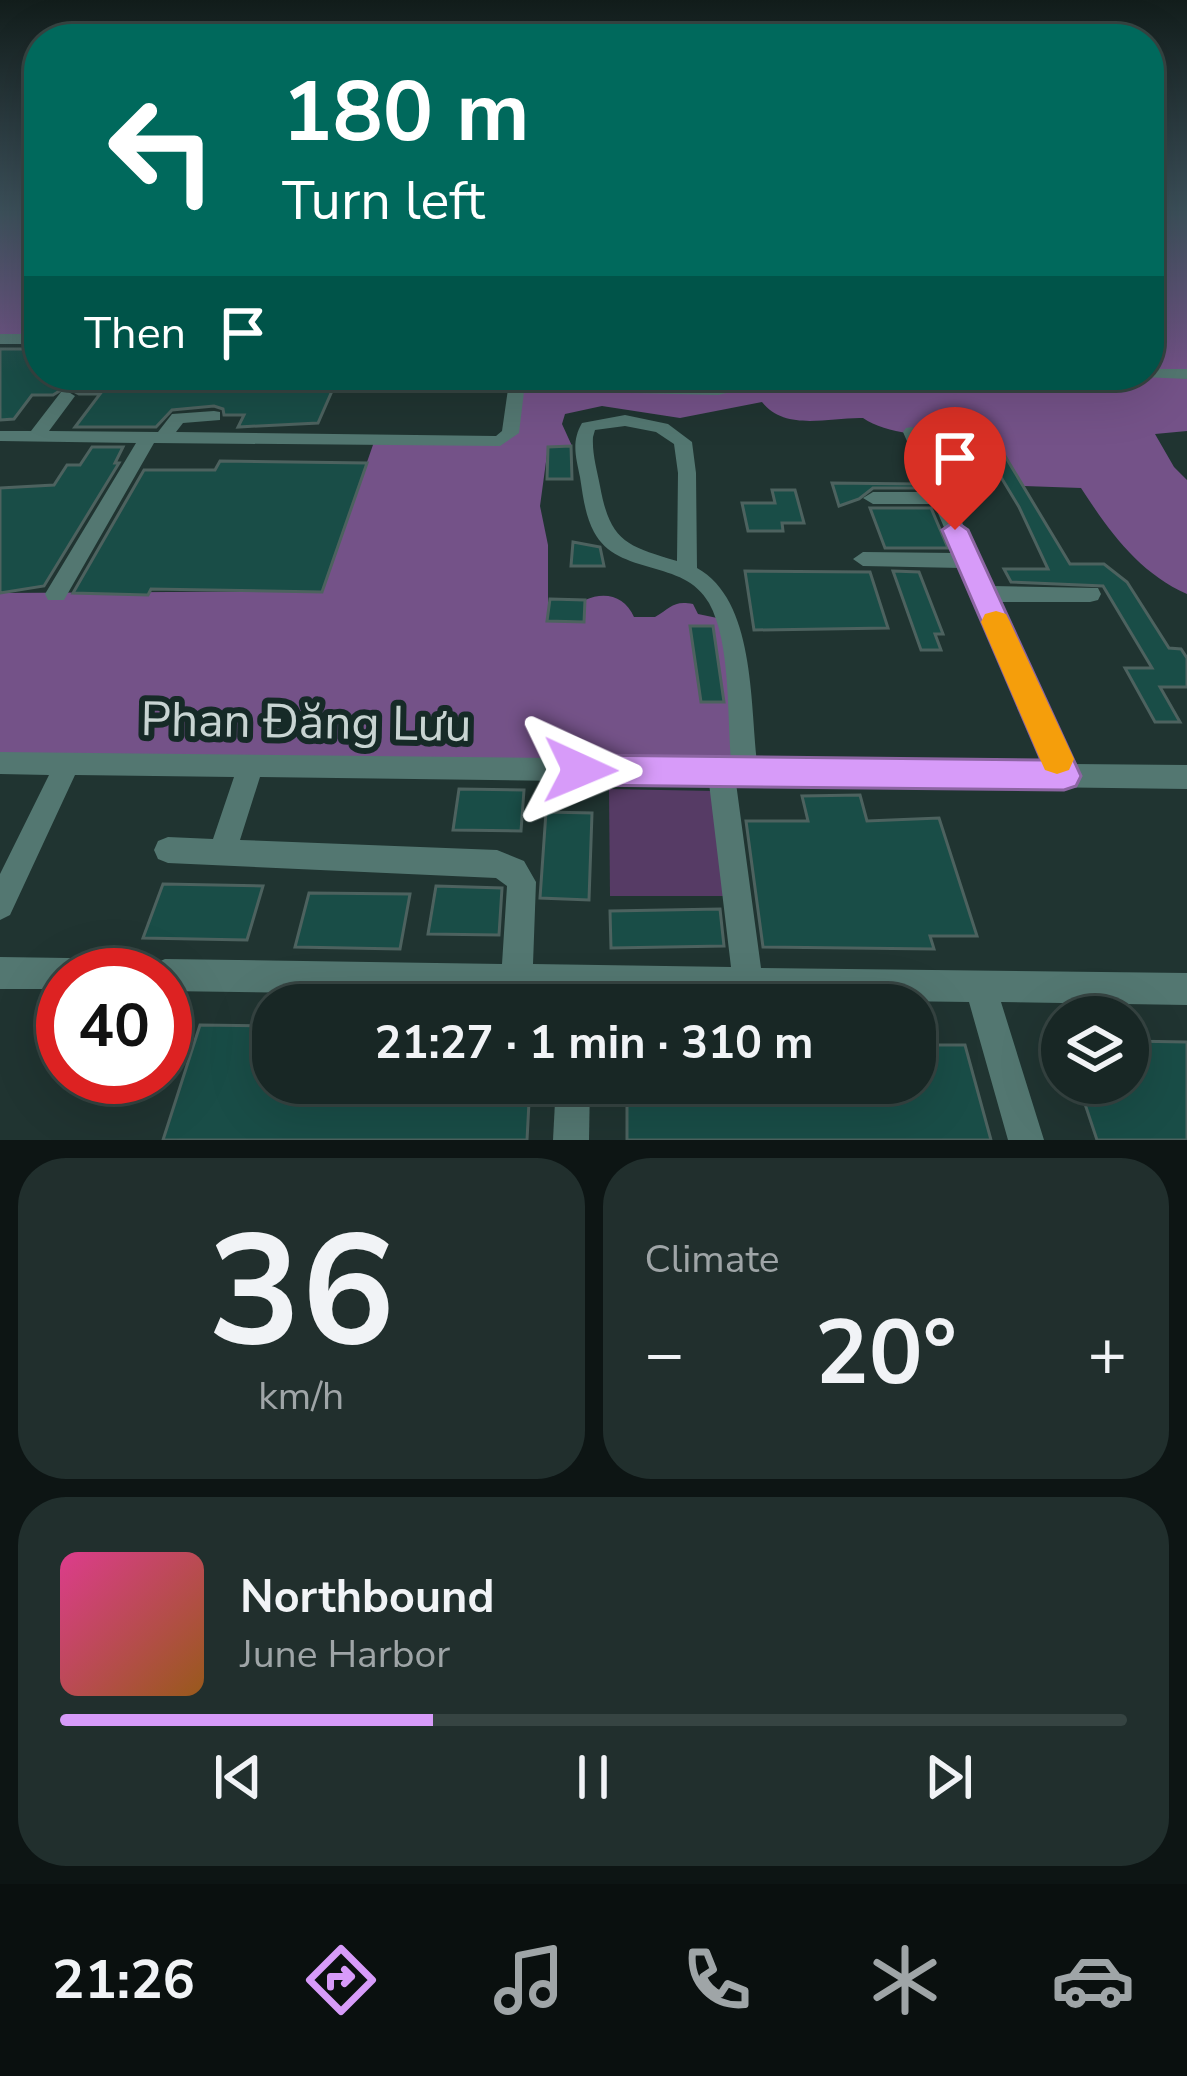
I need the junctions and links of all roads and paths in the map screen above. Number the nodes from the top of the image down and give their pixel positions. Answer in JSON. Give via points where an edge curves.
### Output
{"nodes":[{"id":1,"x":516,"y":390,"type":"edge"},
{"id":2,"x":67,"y":396,"type":"dead end"},
{"id":3,"x":214,"y":416,"type":"dead end"},
{"id":4,"x":912,"y":432,"type":"dead end"},
{"id":5,"x":0,"y":436,"type":"edge"},
{"id":6,"x":36,"y":437,"type":"junction"},
{"id":7,"x":154,"y":439,"type":"junction"},
{"id":8,"x":873,"y":498,"type":"dead end"},
{"id":9,"x":941,"y":498,"type":"junction"},
{"id":10,"x":863,"y":559,"type":"dead end"},
{"id":11,"x":968,"y":561,"type":"junction"},
{"id":12,"x":687,"y":569,"type":"junction"},
{"id":13,"x":56,"y":594,"type":"dead end"},
{"id":14,"x":983,"y":594,"type":"junction"},
{"id":15,"x":1090,"y":594,"type":"dead end"},
{"id":16,"x":0,"y":763,"type":"edge"},
{"id":17,"x":68,"y":764,"type":"junction"},
{"id":18,"x":251,"y":766,"type":"junction"},
{"id":19,"x":733,"y":771,"type":"junction"},
{"id":20,"x":1064,"y":776,"type":"junction"},
{"id":21,"x":1187,"y":777,"type":"edge"},
{"id":22,"x":168,"y":850,"type":"dead end"},
{"id":23,"x":222,"y":852,"type":"junction"},
{"id":24,"x":0,"y":905,"type":"edge"},
{"id":25,"x":0,"y":973,"type":"edge"},
{"id":26,"x":36,"y":974,"type":"edge"},
{"id":27,"x":192,"y":975,"type":"edge"},
{"id":28,"x":518,"y":980,"type":"junction"},
{"id":29,"x":748,"y":983,"type":"junction"},
{"id":30,"x":536,"y":984,"type":"edge"},
{"id":31,"x":731,"y":984,"type":"edge"},
{"id":32,"x":980,"y":986,"type":"junction"},
{"id":33,"x":1187,"y":989,"type":"edge"},
{"id":34,"x":572,"y":1104,"type":"edge"},
{"id":35,"x":571,"y":1140,"type":"edge"},
{"id":36,"x":1025,"y":1140,"type":"edge"}],
"edges":[{"from":1,"to":7,"type":"street","via":[[509,433],[500,441]]},
{"from":2,"to":6,"type":"street"},
{"from":3,"to":7,"type":"street","via":[[178,418]]},
{"from":4,"to":9,"type":"street"},
{"from":5,"to":6,"type":"street"},
{"from":6,"to":7,"type":"street"},
{"from":7,"to":13,"type":"street"},
{"from":8,"to":9,"type":"street"},
{"from":9,"to":11,"type":"street"},
{"from":10,"to":11,"type":"street"},
{"from":11,"to":14,"type":"street"},
{"from":12,"to":12,"type":"street","via":[[625,552],[602,530],[583,440],[588,427],[644,422],[682,442]]},
{"from":12,"to":19,"type":"street","via":[[723,607]]},
{"from":14,"to":15,"type":"street"},
{"from":14,"to":20,"type":"street"},
{"from":16,"to":17,"type":"street","name":"Phan Đăng Lưu"},
{"from":17,"to":18,"type":"street","name":"Phan Đăng Lưu"},
{"from":17,"to":24,"type":"street"},
{"from":18,"to":19,"type":"street","name":"Phan Đăng Lưu"},
{"from":18,"to":23,"type":"street"},
{"from":19,"to":20,"type":"street","name":"Phan Đăng Lưu"},
{"from":19,"to":29,"type":"street"},
{"from":20,"to":21,"type":"street","name":"Phan Đăng Lưu"},
{"from":22,"to":23,"type":"street"},
{"from":23,"to":28,"type":"street","via":[[514,871],[522,882]]},
{"from":25,"to":26,"type":"street"},
{"from":27,"to":28,"type":"street"},
{"from":28,"to":30,"type":"street"},
{"from":29,"to":31,"type":"street"},
{"from":29,"to":32,"type":"street"},
{"from":32,"to":33,"type":"street"},
{"from":32,"to":36,"type":"street"},
{"from":34,"to":35,"type":"street"}]}
